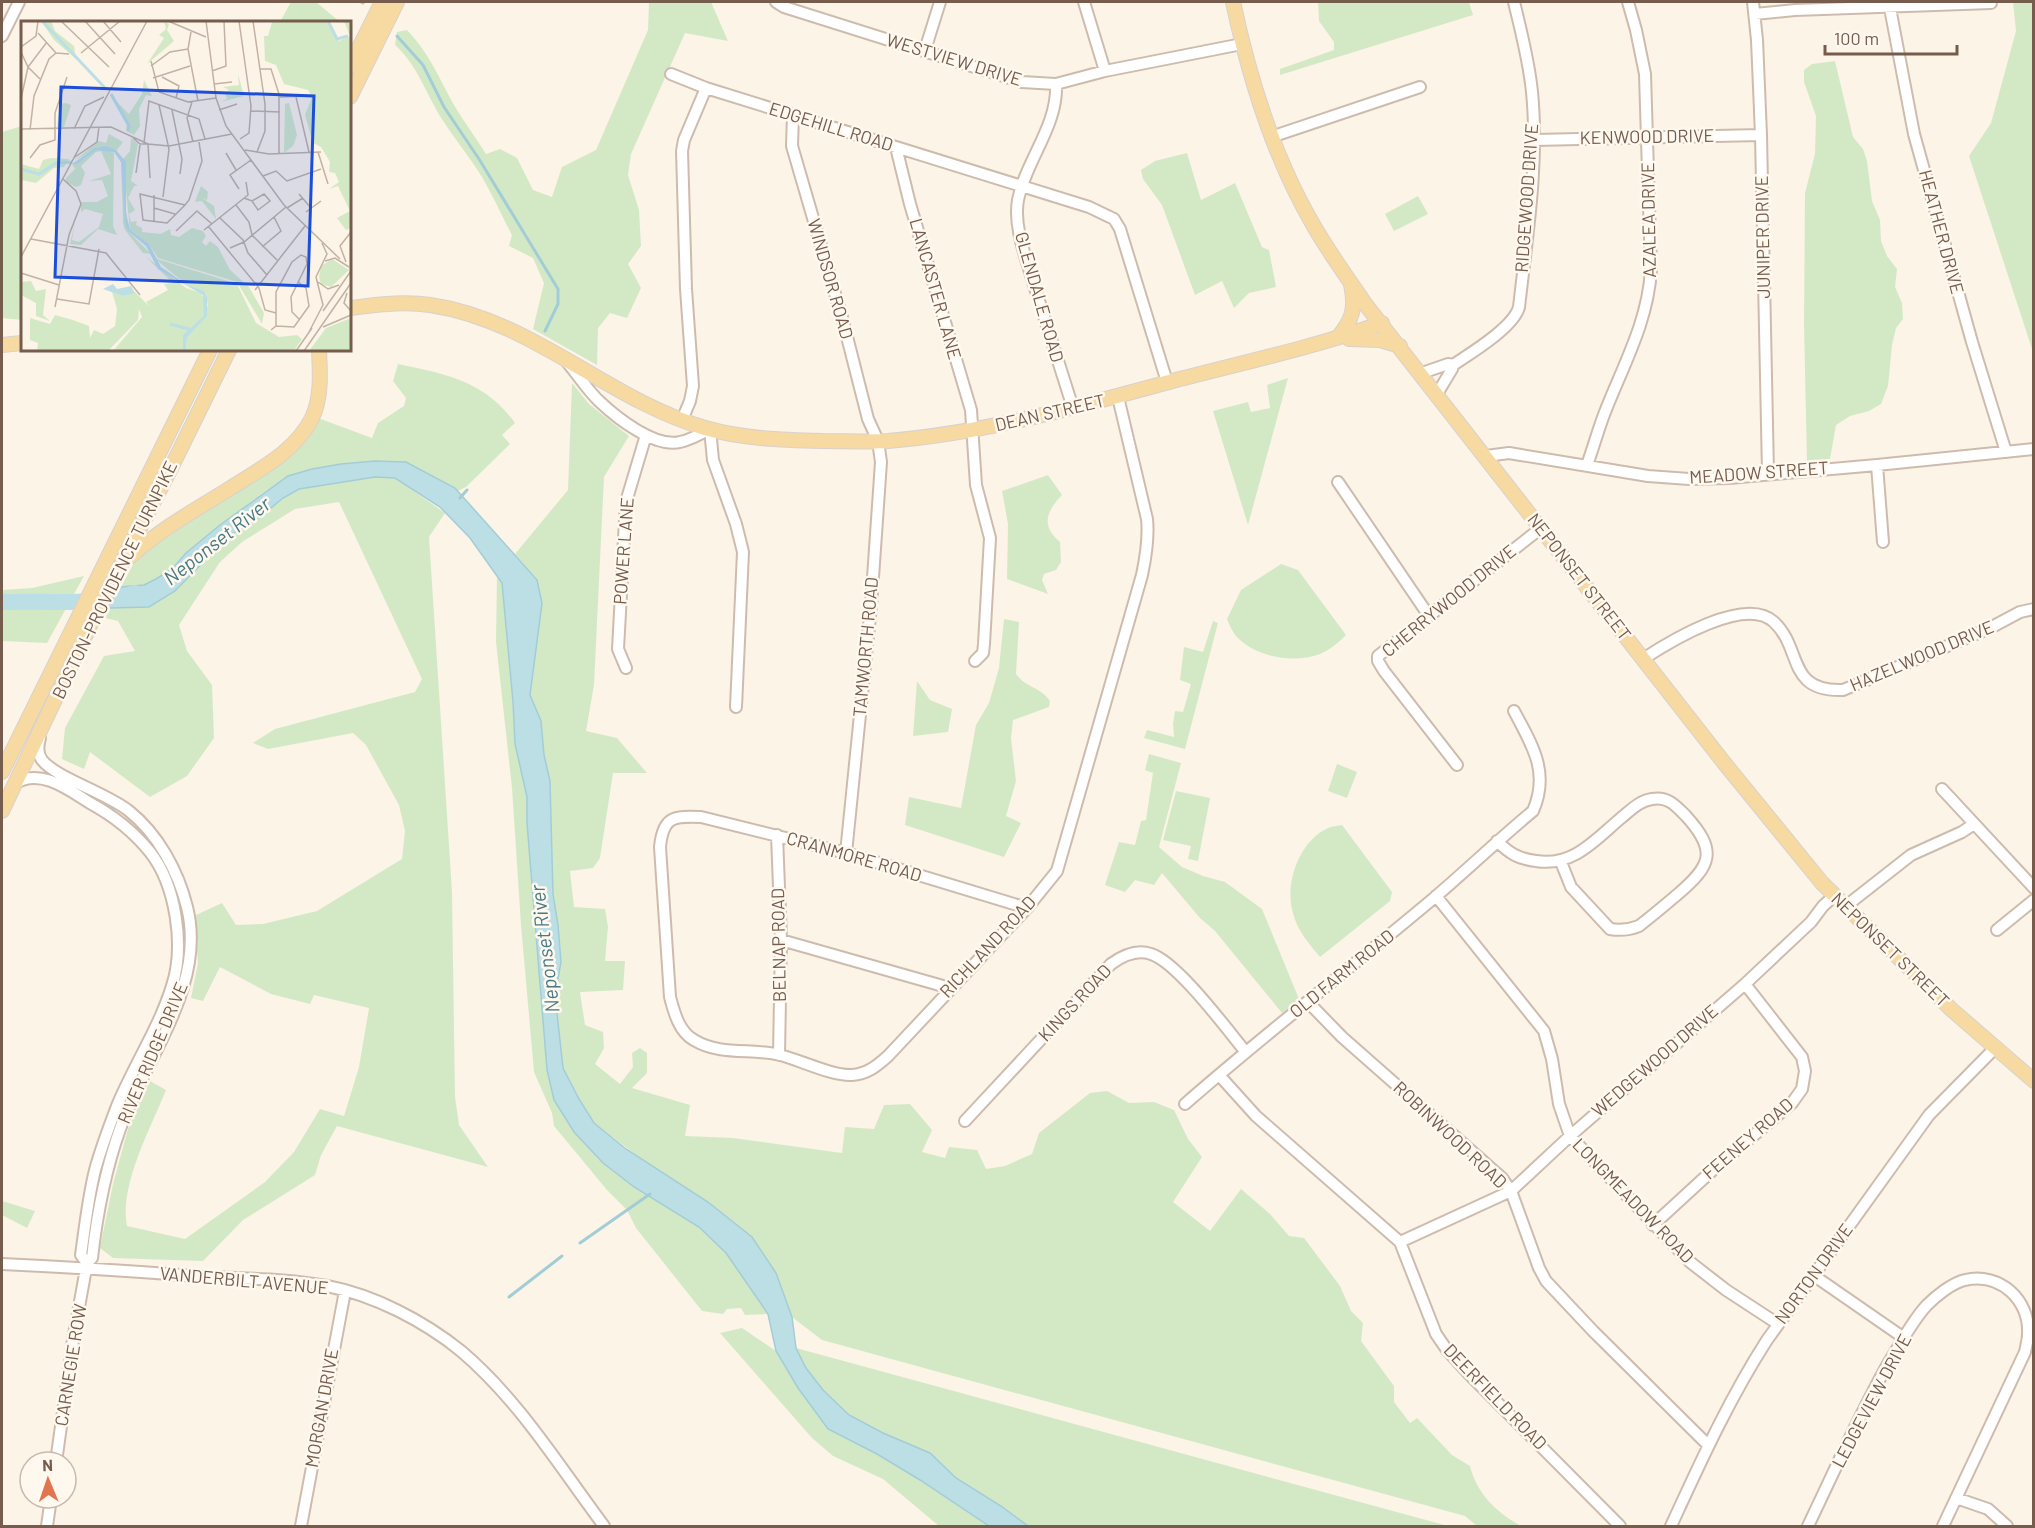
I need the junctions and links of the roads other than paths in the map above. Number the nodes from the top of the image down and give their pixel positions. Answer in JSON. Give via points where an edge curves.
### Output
{"nodes":[{"id":1,"x":19,"y":2,"type":"edge"},
{"id":2,"x":382,"y":2,"type":"edge"},
{"id":3,"x":396,"y":2,"type":"edge"},
{"id":4,"x":776,"y":2,"type":"edge"},
{"id":5,"x":940,"y":2,"type":"edge"},
{"id":6,"x":1084,"y":2,"type":"edge"},
{"id":7,"x":1233,"y":2,"type":"edge"},
{"id":8,"x":1514,"y":2,"type":"edge"},
{"id":9,"x":1628,"y":2,"type":"edge"},
{"id":10,"x":1753,"y":2,"type":"edge"},
{"id":11,"x":1991,"y":3,"type":"edge"},
{"id":12,"x":1890,"y":8,"type":"junction"},
{"id":13,"x":1755,"y":14,"type":"junction"},
{"id":14,"x":2,"y":36,"type":"edge"},
{"id":15,"x":1242,"y":44,"type":"junction"},
{"id":16,"x":925,"y":50,"type":"junction"},
{"id":17,"x":351,"y":64,"type":"edge"},
{"id":18,"x":1105,"y":71,"type":"junction"},
{"id":19,"x":671,"y":74,"type":"dead end"},
{"id":20,"x":1056,"y":84,"type":"junction"},
{"id":21,"x":1420,"y":87,"type":"dead end"},
{"id":22,"x":706,"y":88,"type":"junction"},
{"id":23,"x":351,"y":95,"type":"edge"},
{"id":24,"x":793,"y":115,"type":"junction"},
{"id":25,"x":1761,"y":135,"type":"junction"},
{"id":26,"x":1647,"y":136,"type":"junction"},
{"id":27,"x":1271,"y":137,"type":"junction"},
{"id":28,"x":1534,"y":140,"type":"junction"},
{"id":29,"x":896,"y":147,"type":"junction"},
{"id":30,"x":1022,"y":187,"type":"junction"},
{"id":31,"x":1350,"y":282,"type":"junction"},
{"id":32,"x":351,"y":308,"type":"edge"},
{"id":33,"x":1383,"y":323,"type":"junction"},
{"id":34,"x":1335,"y":339,"type":"junction"},
{"id":35,"x":21,"y":343,"type":"edge"},
{"id":36,"x":2,"y":345,"type":"edge"},
{"id":37,"x":1400,"y":345,"type":"junction"},
{"id":38,"x":196,"y":351,"type":"edge"},
{"id":39,"x":210,"y":351,"type":"edge"},
{"id":40,"x":229,"y":351,"type":"edge"},
{"id":41,"x":319,"y":351,"type":"edge"},
{"id":42,"x":565,"y":359,"type":"junction"},
{"id":43,"x":1453,"y":365,"type":"junction"},
{"id":44,"x":199,"y":373,"type":"junction"},
{"id":45,"x":1422,"y":374,"type":"junction"},
{"id":46,"x":1167,"y":382,"type":"junction"},
{"id":47,"x":1437,"y":394,"type":"junction"},
{"id":48,"x":1118,"y":397,"type":"junction"},
{"id":49,"x":1073,"y":408,"type":"junction"},
{"id":50,"x":682,"y":420,"type":"junction"},
{"id":51,"x":710,"y":429,"type":"junction"},
{"id":52,"x":972,"y":430,"type":"junction"},
{"id":53,"x":646,"y":435,"type":"junction"},
{"id":54,"x":878,"y":441,"type":"junction"},
{"id":55,"x":2034,"y":449,"type":"edge"},
{"id":56,"x":2006,"y":452,"type":"junction"},
{"id":57,"x":1486,"y":456,"type":"junction"},
{"id":58,"x":1587,"y":465,"type":"junction"},
{"id":59,"x":1877,"y":465,"type":"junction"},
{"id":60,"x":1768,"y":473,"type":"junction"},
{"id":61,"x":1338,"y":482,"type":"dead end"},
{"id":62,"x":1541,"y":528,"type":"junction"},
{"id":63,"x":1883,"y":542,"type":"dead end"},
{"id":64,"x":124,"y":562,"type":"junction"},
{"id":65,"x":2034,"y":609,"type":"edge"},
{"id":66,"x":1429,"y":616,"type":"junction"},
{"id":67,"x":1643,"y":659,"type":"junction"},
{"id":68,"x":975,"y":661,"type":"dead end"},
{"id":69,"x":626,"y":668,"type":"dead end"},
{"id":70,"x":736,"y":707,"type":"dead end"},
{"id":71,"x":1514,"y":711,"type":"dead end"},
{"id":72,"x":43,"y":728,"type":"junction"},
{"id":73,"x":1457,"y":765,"type":"dead end"},
{"id":74,"x":2,"y":772,"type":"edge"},
{"id":75,"x":16,"y":783,"type":"junction"},
{"id":76,"x":1942,"y":789,"type":"dead end"},
{"id":77,"x":2,"y":811,"type":"edge"},
{"id":78,"x":679,"y":817,"type":"joint"},
{"id":79,"x":1974,"y":824,"type":"junction"},
{"id":80,"x":777,"y":835,"type":"junction"},
{"id":81,"x":1497,"y":841,"type":"junction"},
{"id":82,"x":846,"y":853,"type":"junction"},
{"id":83,"x":1561,"y":862,"type":"junction"},
{"id":84,"x":2034,"y":888,"type":"edge"},
{"id":85,"x":1436,"y":896,"type":"junction"},
{"id":86,"x":1834,"y":896,"type":"junction"},
{"id":87,"x":2034,"y":900,"type":"edge"},
{"id":88,"x":1846,"y":906,"type":"junction"},
{"id":89,"x":1027,"y":908,"type":"junction"},
{"id":90,"x":1997,"y":930,"type":"dead end"},
{"id":91,"x":781,"y":940,"type":"junction"},
{"id":92,"x":1745,"y":984,"type":"junction"},
{"id":93,"x":950,"y":988,"type":"junction"},
{"id":94,"x":1308,"y":1002,"type":"junction"},
{"id":95,"x":1995,"y":1048,"type":"junction"},
{"id":96,"x":1245,"y":1051,"type":"junction"},
{"id":97,"x":779,"y":1055,"type":"junction"},
{"id":98,"x":1219,"y":1075,"type":"junction"},
{"id":99,"x":2034,"y":1081,"type":"edge"},
{"id":100,"x":1185,"y":1104,"type":"dead end"},
{"id":101,"x":965,"y":1121,"type":"dead end"},
{"id":102,"x":1570,"y":1136,"type":"junction"},
{"id":103,"x":1511,"y":1191,"type":"junction"},
{"id":104,"x":1653,"y":1225,"type":"junction"},
{"id":105,"x":1400,"y":1242,"type":"junction"},
{"id":106,"x":2,"y":1264,"type":"edge"},
{"id":107,"x":87,"y":1265,"type":"junction"},
{"id":108,"x":1813,"y":1275,"type":"junction"},
{"id":109,"x":345,"y":1291,"type":"junction"},
{"id":110,"x":1778,"y":1324,"type":"junction"},
{"id":111,"x":1904,"y":1338,"type":"junction"},
{"id":112,"x":1708,"y":1445,"type":"junction"},
{"id":113,"x":58,"y":1450,"type":"edge"},
{"id":114,"x":1956,"y":1498,"type":"junction"},
{"id":115,"x":49,"y":1510,"type":"edge"},
{"id":116,"x":47,"y":1527,"type":"edge"},
{"id":117,"x":301,"y":1527,"type":"edge"},
{"id":118,"x":604,"y":1527,"type":"edge"},
{"id":119,"x":1620,"y":1527,"type":"edge"},
{"id":120,"x":1671,"y":1527,"type":"edge"},
{"id":121,"x":1808,"y":1527,"type":"edge"},
{"id":122,"x":1943,"y":1527,"type":"edge"},
{"id":123,"x":2007,"y":1527,"type":"edge"}],
"edges":[{"from":1,"to":14,"type":"street"},
{"from":2,"to":17,"type":"main road"},
{"from":3,"to":23,"type":"main road"},
{"from":4,"to":16,"type":"street","name":"WESTVIEW DRIVE"},
{"from":5,"to":16,"type":"street"},
{"from":6,"to":18,"type":"street"},
{"from":7,"to":15,"type":"main road","name":"NEPONSET STREET"},
{"from":8,"to":28,"type":"street","name":"RIDGEWOOD DRIVE","via":[[1531,83]]},
{"from":9,"to":26,"type":"street","name":"AZALEA DRIVE","via":[[1645,74]]},
{"from":10,"to":13,"type":"street","name":"JUNIPER DRIVE"},
{"from":11,"to":12,"type":"street"},
{"from":12,"to":13,"type":"street"},
{"from":12,"to":56,"type":"street","name":"HEATHER DRIVE","via":[[1914,134]]},
{"from":13,"to":25,"type":"street","name":"JUNIPER DRIVE"},
{"from":15,"to":18,"type":"street","name":"WESTVIEW DRIVE"},
{"from":15,"to":27,"type":"main road","name":"NEPONSET STREET"},
{"from":16,"to":20,"type":"street","name":"WESTVIEW DRIVE","via":[[1006,78]]},
{"from":18,"to":20,"type":"street","name":"WESTVIEW DRIVE"},
{"from":19,"to":22,"type":"street","name":"EDGEHILL ROAD"},
{"from":20,"to":30,"type":"street","name":"GLENDALE ROAD","via":[[1052,117]]},
{"from":21,"to":27,"type":"street"},
{"from":22,"to":24,"type":"street","name":"EDGEHILL ROAD"},
{"from":22,"to":50,"type":"street","via":[[682,152],[693,386]]},
{"from":24,"to":29,"type":"street","name":"EDGEHILL ROAD"},
{"from":24,"to":54,"type":"street","name":"WINDSOR ROAD","via":[[792,146],[868,419]]},
{"from":25,"to":26,"type":"street","name":"KENWOOD DRIVE"},
{"from":25,"to":60,"type":"street","name":"JUNIPER DRIVE"},
{"from":26,"to":28,"type":"street","name":"KENWOOD DRIVE"},
{"from":26,"to":58,"type":"street","name":"AZALEA DRIVE","via":[[1650,293]]},
{"from":27,"to":31,"type":"main road","name":"NEPONSET STREET","via":[[1310,220]]},
{"from":28,"to":43,"type":"street","name":"RIDGEWOOD DRIVE","via":[[1528,244],[1517,314]]},
{"from":29,"to":30,"type":"street","name":"EDGEHILL ROAD"},
{"from":29,"to":52,"type":"street","name":"LANCASTER LANE","via":[[971,410]]},
{"from":30,"to":46,"type":"street","name":"EDGEHILL ROAD","via":[[1089,207],[1114,219]]},
{"from":30,"to":49,"type":"street","name":"GLENDALE ROAD","via":[[1017,212],[1025,253]]},
{"from":31,"to":33,"type":"main road","name":"NEPONSET STREET"},
{"from":31,"to":34,"type":"main road","via":[[1352,314]]},
{"from":32,"to":42,"type":"main road","name":"DEAN STREET","via":[[412,303],[454,309],[516,331]]},
{"from":33,"to":34,"type":"main road","name":"DEAN STREET"},
{"from":33,"to":37,"type":"main road","name":"NEPONSET STREET"},
{"from":34,"to":37,"type":"main road"},
{"from":34,"to":46,"type":"main road","name":"DEAN STREET"},
{"from":35,"to":36,"type":"main road"},
{"from":37,"to":45,"type":"main road","name":"NEPONSET STREET"},
{"from":38,"to":44,"type":"main road"},
{"from":39,"to":44,"type":"main road","name":"BOSTON-PROVIDENCE TURNPIKE"},
{"from":40,"to":64,"type":"main road","name":"BOSTON-PROVIDENCE TURNPIKE"},
{"from":41,"to":64,"type":"main road","via":[[321,371],[313,417],[290,448],[148,540]]},
{"from":42,"to":50,"type":"main road","name":"DEAN STREET","via":[[643,404]]},
{"from":42,"to":53,"type":"street","name":"DEAN STREET","via":[[598,401]]},
{"from":43,"to":45,"type":"street","name":"RIDGEWOOD DRIVE"},
{"from":43,"to":47,"type":"street","name":"RIDGEWOOD DRIVE"},
{"from":44,"to":74,"type":"main road","name":"BOSTON-PROVIDENCE TURNPIKE"},
{"from":45,"to":47,"type":"main road","name":"NEPONSET STREET"},
{"from":46,"to":48,"type":"main road","name":"DEAN STREET"},
{"from":47,"to":57,"type":"main road","name":"NEPONSET STREET"},
{"from":48,"to":49,"type":"main road","name":"DEAN STREET"},
{"from":48,"to":89,"type":"street","name":"RICHLAND ROAD","via":[[1147,519],[1147,550],[1057,871]]},
{"from":49,"to":52,"type":"main road","name":"DEAN STREET"},
{"from":50,"to":51,"type":"main road","name":"DEAN STREET"},
{"from":51,"to":53,"type":"street","name":"DEAN STREET","via":[[680,442],[669,443]]},
{"from":51,"to":54,"type":"main road","name":"DEAN STREET","via":[[759,438]]},
{"from":51,"to":70,"type":"street","via":[[713,460],[743,552]]},
{"from":52,"to":54,"type":"main road","name":"DEAN STREET"},
{"from":52,"to":68,"type":"street","name":"LANCASTER LANE","via":[[976,485],[990,538],[983,653]]},
{"from":53,"to":69,"type":"street","name":"POWER LANE","via":[[626,502],[618,649]]},
{"from":54,"to":82,"type":"street","name":"TAMWORTH ROAD","via":[[878,516]]},
{"from":55,"to":56,"type":"street","name":"MEADOW STREET"},
{"from":56,"to":59,"type":"street","name":"MEADOW STREET"},
{"from":57,"to":58,"type":"street","name":"MEADOW STREET","via":[[1509,453]]},
{"from":57,"to":62,"type":"main road","name":"NEPONSET STREET"},
{"from":58,"to":60,"type":"street","name":"MEADOW STREET","via":[[1689,479]]},
{"from":59,"to":60,"type":"street","name":"MEADOW STREET"},
{"from":59,"to":63,"type":"street"},
{"from":61,"to":66,"type":"street"},
{"from":62,"to":66,"type":"street","name":"CHERRYWOOD DRIVE"},
{"from":62,"to":67,"type":"main road","name":"NEPONSET STREET"},
{"from":64,"to":72,"type":"main road","name":"BOSTON-PROVIDENCE TURNPIKE"},
{"from":65,"to":67,"type":"street","name":"HAZELWOOD DRIVE","via":[[1843,690],[1827,691],[1810,683],[1796,664],[1784,635],[1763,615],[1749,613],[1712,623],[1669,642]]},
{"from":66,"to":73,"type":"street","name":"CHERRYWOOD DRIVE","via":[[1378,656],[1378,661]]},
{"from":67,"to":86,"type":"main road","name":"NEPONSET STREET"},
{"from":71,"to":81,"type":"street","name":"OLD FARM ROAD","via":[[1538,761],[1539,797],[1533,811]]},
{"from":72,"to":75,"type":"main road","name":"BOSTON-PROVIDENCE TURNPIKE"},
{"from":72,"to":107,"type":"street","name":"RIVER RIDGE DRIVE","via":[[38,747],[43,761],[129,811],[164,852],[182,890],[190,932],[182,992],[120,1129],[103,1184],[92,1258]]},
{"from":75,"to":77,"type":"main road","name":"BOSTON-PROVIDENCE TURNPIKE"},
{"from":75,"to":107,"type":"street","name":"RIVER RIDGE DRIVE","via":[[31,777],[47,780],[99,807],[129,829],[165,878],[178,930],[176,972],[166,1005],[118,1104],[95,1171],[81,1256]]},
{"from":76,"to":79,"type":"street"},
{"from":78,"to":80,"type":"street","name":"CRANMORE ROAD","via":[[701,817]]},
{"from":78,"to":97,"type":"street","name":"RICHLAND ROAD","via":[[661,830],[660,847],[674,1013],[691,1039],[702,1044]]},
{"from":79,"to":84,"type":"street"},
{"from":79,"to":88,"type":"street","via":[[1911,855]]},
{"from":80,"to":82,"type":"street","name":"CRANMORE ROAD"},
{"from":80,"to":91,"type":"street","name":"BELNAP ROAD"},
{"from":81,"to":83,"type":"street","via":[[1521,859]]},
{"from":81,"to":85,"type":"street","name":"OLD FARM ROAD"},
{"from":82,"to":89,"type":"street","name":"CRANMORE ROAD"},
{"from":83,"to":83,"type":"street","via":[[1579,853],[1639,803],[1654,798],[1672,802],[1706,844],[1706,864],[1695,880],[1629,930],[1610,929],[1571,887]]},
{"from":85,"to":94,"type":"street","name":"OLD FARM ROAD"},
{"from":85,"to":102,"type":"street","name":"LONGMEADOW ROAD","via":[[1544,1031]]},
{"from":86,"to":88,"type":"main road","name":"NEPONSET STREET"},
{"from":86,"to":92,"type":"street","name":"WEDGEWOOD DRIVE"},
{"from":87,"to":90,"type":"street"},
{"from":88,"to":95,"type":"main road","name":"NEPONSET STREET"},
{"from":89,"to":93,"type":"street","name":"RICHLAND ROAD"},
{"from":91,"to":93,"type":"street"},
{"from":91,"to":97,"type":"street","name":"BELNAP ROAD"},
{"from":92,"to":102,"type":"street","name":"WEDGEWOOD DRIVE"},
{"from":92,"to":104,"type":"street","name":"FEENEY ROAD","via":[[1802,1058],[1802,1089],[1792,1104]]},
{"from":93,"to":97,"type":"street","name":"RICHLAND ROAD","via":[[874,1069],[848,1075]]},
{"from":94,"to":96,"type":"street","name":"OLD FARM ROAD"},
{"from":94,"to":103,"type":"street","name":"ROBINWOOD ROAD","via":[[1342,1037],[1502,1178]]},
{"from":95,"to":99,"type":"main road","name":"NEPONSET STREET"},
{"from":95,"to":108,"type":"street","name":"NORTON DRIVE","via":[[1929,1115]]},
{"from":96,"to":98,"type":"street","name":"OLD FARM ROAD"},
{"from":96,"to":101,"type":"street","name":"KINGS ROAD","via":[[1165,960],[1141,952],[1122,956],[1111,963]]},
{"from":98,"to":100,"type":"street","name":"OLD FARM ROAD"},
{"from":98,"to":105,"type":"street","name":"DEERFIELD ROAD","via":[[1256,1116]]},
{"from":102,"to":103,"type":"street","name":"WEDGEWOOD DRIVE"},
{"from":102,"to":104,"type":"street","name":"LONGMEADOW ROAD"},
{"from":103,"to":105,"type":"street","name":"WEDGEWOOD DRIVE"},
{"from":103,"to":112,"type":"street","name":"ROBINWOOD ROAD","via":[[1546,1281]]},
{"from":104,"to":110,"type":"street","name":"LONGMEADOW ROAD","via":[[1690,1262]]},
{"from":105,"to":119,"type":"street","name":"DEERFIELD ROAD","via":[[1436,1334],[1447,1350]]},
{"from":106,"to":107,"type":"street","name":"VANDERBILT AVENUE"},
{"from":107,"to":109,"type":"street","name":"VANDERBILT AVENUE","via":[[300,1283]]},
{"from":107,"to":113,"type":"street","name":"CARNEGIE ROW"},
{"from":108,"to":110,"type":"street","name":"NORTON DRIVE"},
{"from":108,"to":111,"type":"street"},
{"from":109,"to":117,"type":"street","name":"MORGAN DRIVE"},
{"from":109,"to":118,"type":"street","name":"VANDERBILT AVENUE","via":[[404,1314],[461,1352],[527,1420]]},
{"from":110,"to":112,"type":"street","name":"NORTON DRIVE","via":[[1751,1364]]},
{"from":111,"to":114,"type":"street","name":"LEDGEVIEW DRIVE","via":[[1928,1305],[1965,1280],[2002,1285],[2016,1294],[2023,1306],[2028,1334],[2025,1352]]},
{"from":111,"to":121,"type":"street","name":"LEDGEVIEW DRIVE","via":[[1876,1386]]},
{"from":112,"to":120,"type":"street","name":"NORTON DRIVE"},
{"from":114,"to":122,"type":"street","name":"LEDGEVIEW DRIVE"},
{"from":114,"to":123,"type":"street","via":[[1988,1509]]},
{"from":115,"to":116,"type":"street"}]}
